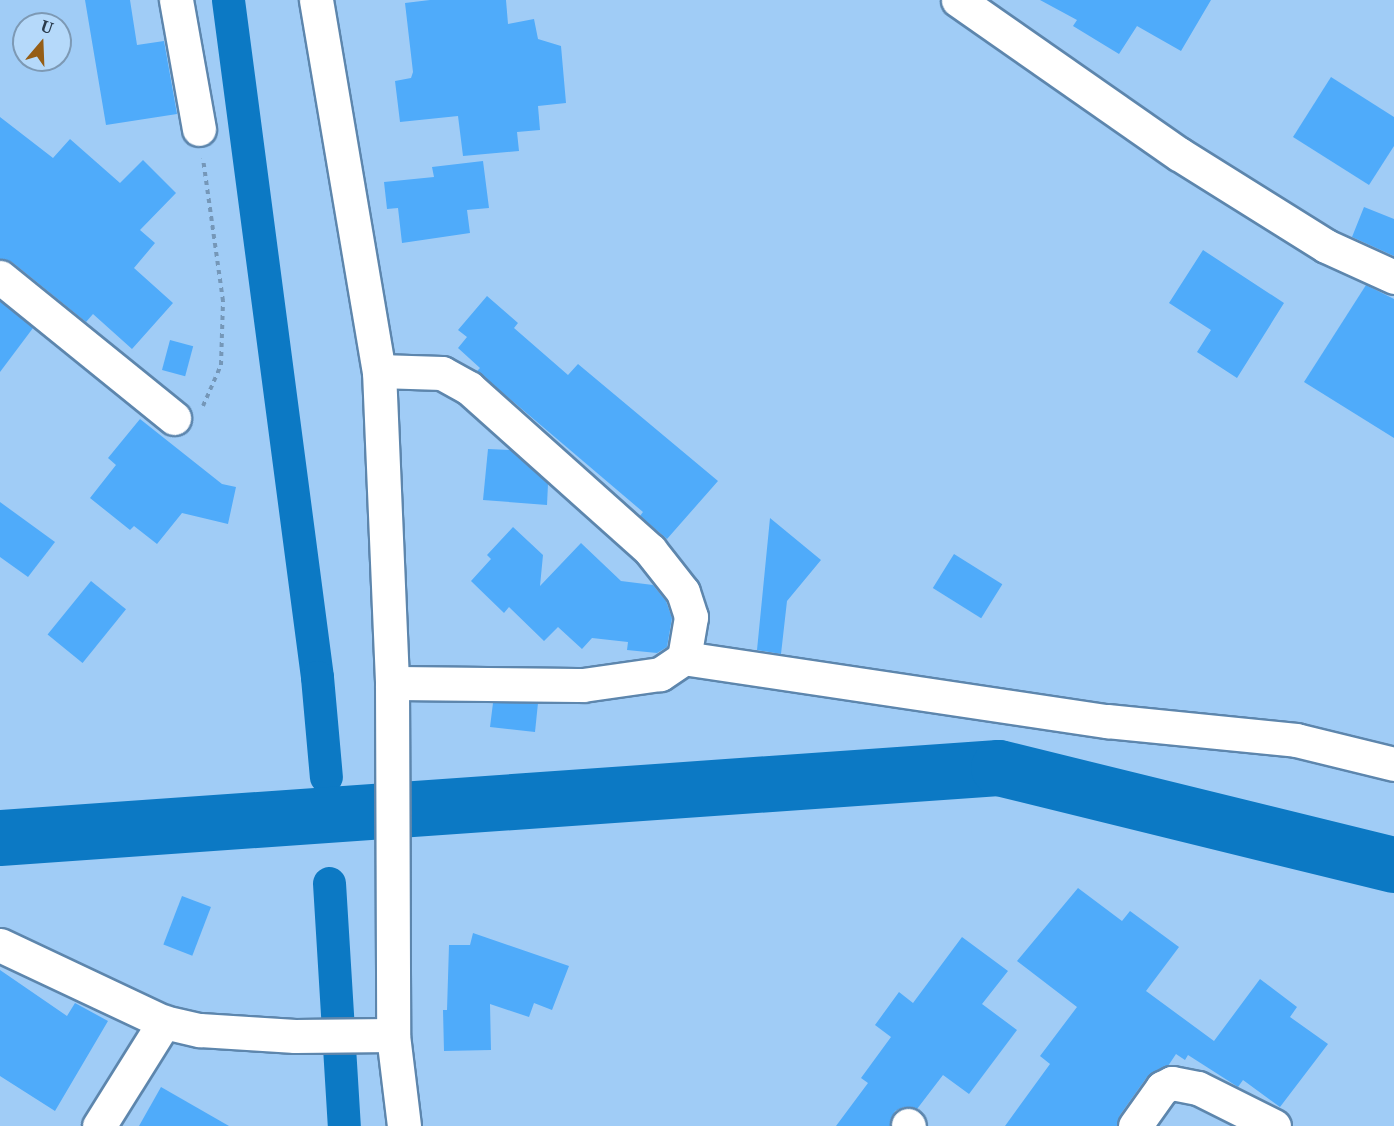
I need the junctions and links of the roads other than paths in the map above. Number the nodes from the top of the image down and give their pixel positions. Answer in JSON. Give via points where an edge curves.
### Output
{"nodes":[{"id":1,"x":176,"y":0,"type":"edge"},
{"id":2,"x":316,"y":0,"type":"edge"},
{"id":3,"x":958,"y":0,"type":"edge"},
{"id":4,"x":199,"y":129,"type":"road end"},
{"id":5,"x":0,"y":277,"type":"edge"},
{"id":6,"x":1394,"y":277,"type":"edge"},
{"id":7,"x":391,"y":371,"type":"junction"},
{"id":8,"x":174,"y":418,"type":"road end"},
{"id":9,"x":684,"y":658,"type":"junction"},
{"id":10,"x":392,"y":683,"type":"junction"},
{"id":11,"x":1394,"y":764,"type":"edge"},
{"id":12,"x":0,"y":945,"type":"edge"},
{"id":13,"x":164,"y":1022,"type":"junction"},
{"id":14,"x":380,"y":1035,"type":"junction"},
{"id":15,"x":99,"y":1126,"type":"edge"},
{"id":16,"x":404,"y":1126,"type":"edge"},
{"id":17,"x":1135,"y":1126,"type":"edge"},
{"id":18,"x":1274,"y":1126,"type":"edge"}],
"edges":[{"from":1,"to":4,"type":"street"},
{"from":2,"to":7,"type":"street"},
{"from":3,"to":6,"type":"street","via":[[1179,154],[1326,246]]},
{"from":5,"to":8,"type":"street"},
{"from":7,"to":9,"type":"street","via":[[442,373],[469,388],[650,550],[684,592],[691,616]]},
{"from":7,"to":10,"type":"street"},
{"from":9,"to":10,"type":"street","via":[[660,674],[583,685]]},
{"from":9,"to":11,"type":"street","via":[[1107,721],[1296,740]]},
{"from":10,"to":14,"type":"street","via":[[393,861]]},
{"from":12,"to":13,"type":"street"},
{"from":13,"to":14,"type":"street","via":[[200,1030],[295,1036]]},
{"from":13,"to":15,"type":"street"},
{"from":14,"to":16,"type":"street"},
{"from":17,"to":18,"type":"street","via":[[1161,1088],[1172,1083],[1198,1088]]}]}
